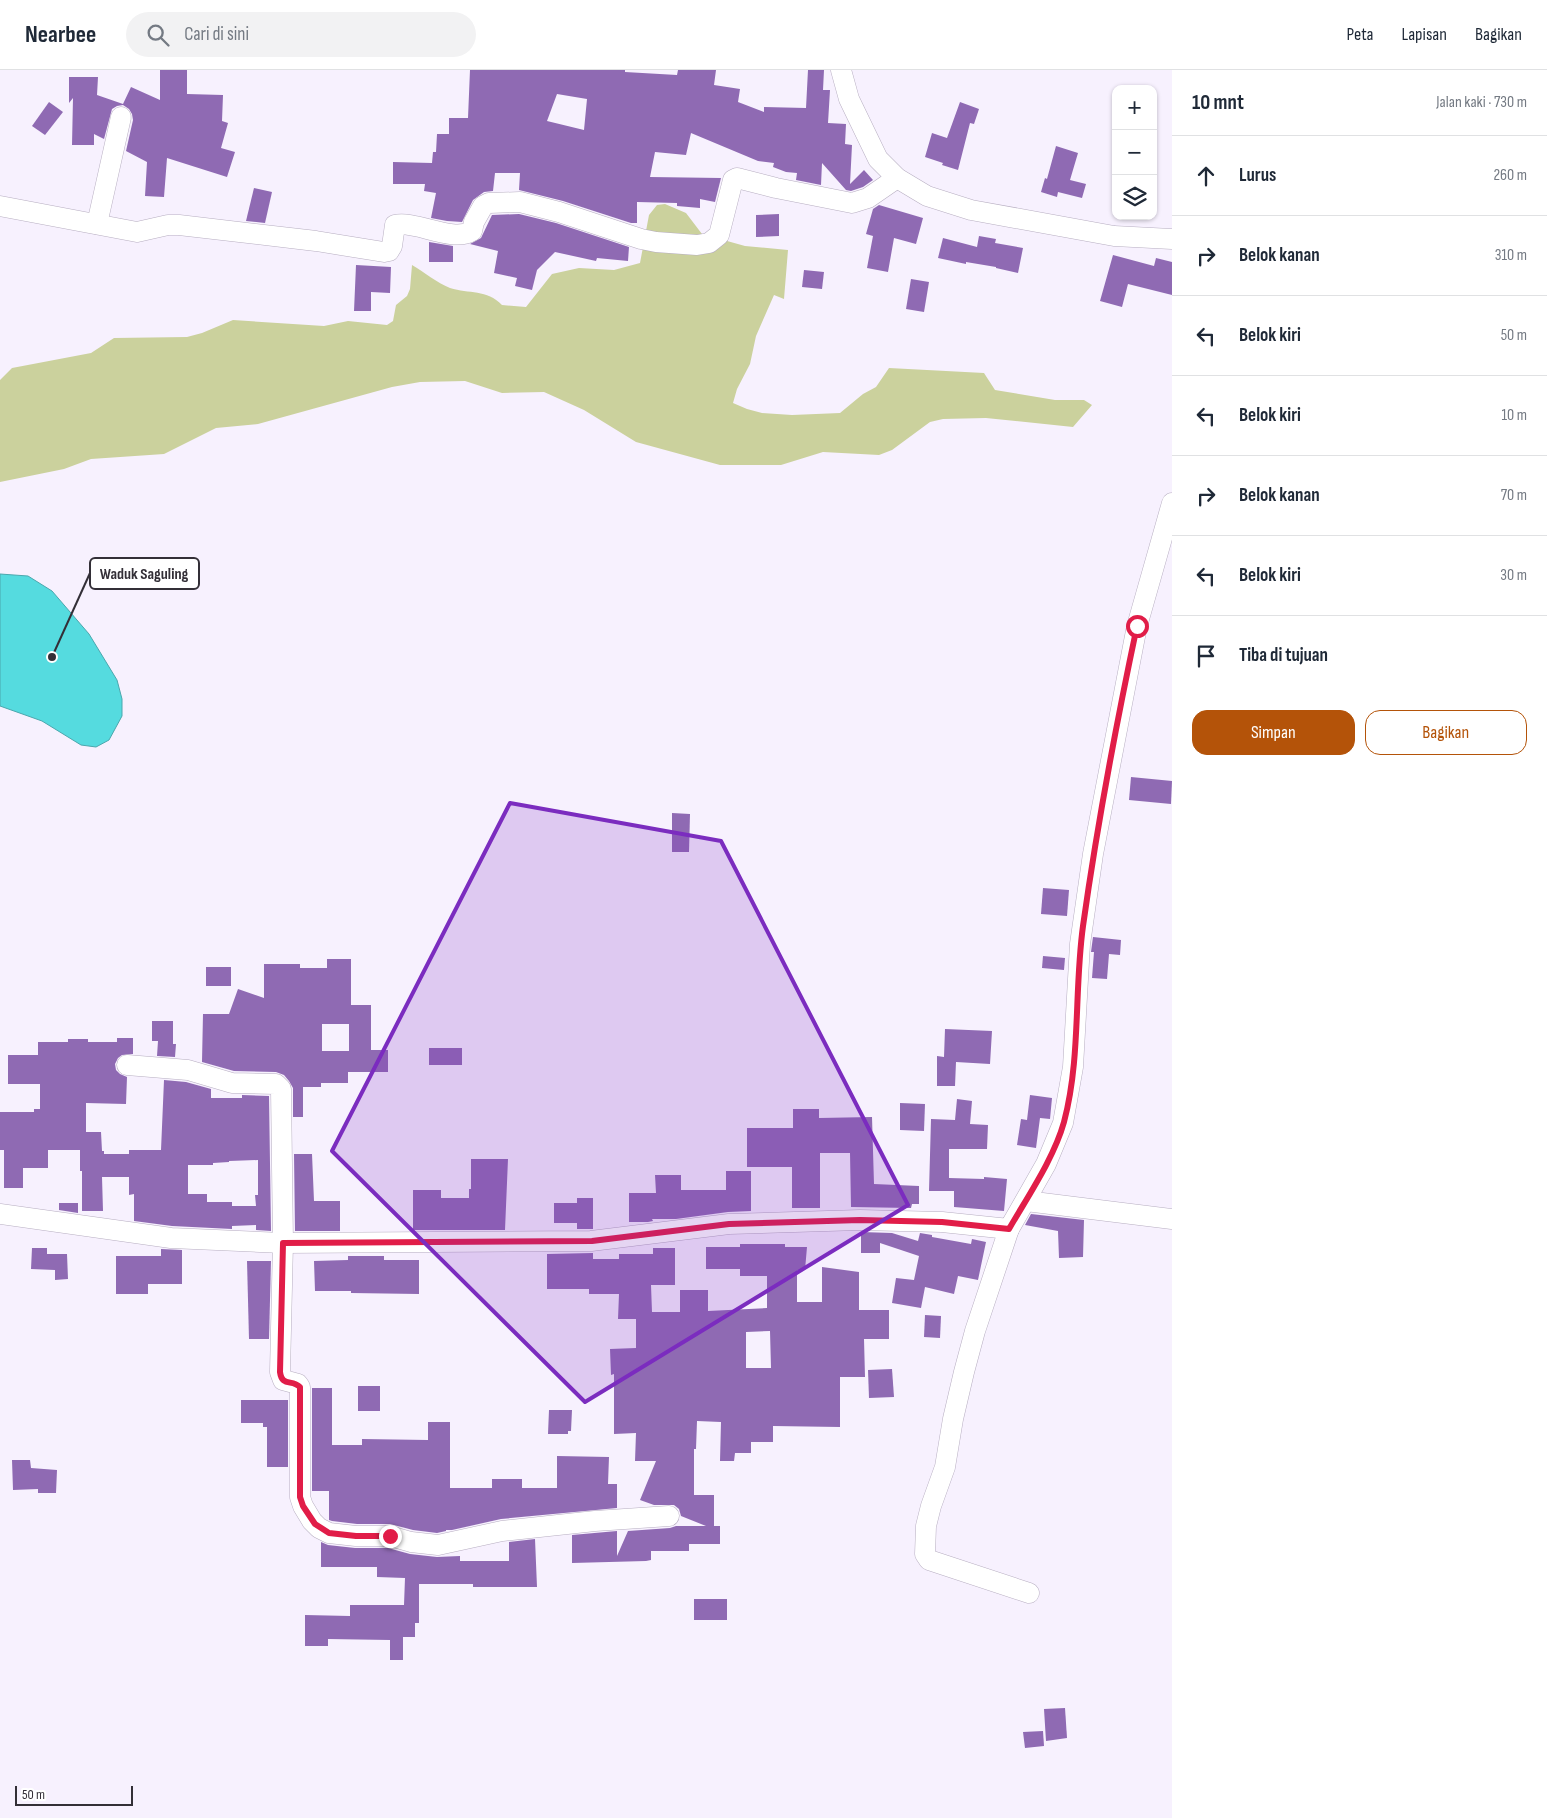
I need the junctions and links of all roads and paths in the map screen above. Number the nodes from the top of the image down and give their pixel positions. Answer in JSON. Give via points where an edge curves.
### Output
{"nodes":[{"id":1,"x":841,"y":70,"type":"edge"},
{"id":2,"x":121,"y":117,"type":"dead end"},
{"id":3,"x":897,"y":178,"type":"junction"},
{"id":4,"x":0,"y":206,"type":"edge"},
{"id":5,"x":97,"y":224,"type":"junction"},
{"id":6,"x":1172,"y":239,"type":"edge"},
{"id":7,"x":1172,"y":503,"type":"edge"},
{"id":8,"x":127,"y":1065,"type":"dead end"},
{"id":9,"x":1026,"y":1201,"type":"junction"},
{"id":10,"x":0,"y":1214,"type":"edge"},
{"id":11,"x":1172,"y":1219,"type":"edge"},
{"id":12,"x":1009,"y":1229,"type":"junction"},
{"id":13,"x":283,"y":1243,"type":"junction"},
{"id":14,"x":670,"y":1516,"type":"dead end"},
{"id":15,"x":1029,"y":1593,"type":"dead end"}],
"edges":[{"from":1,"to":3,"type":"street","via":[[849,99],[871,148]]},
{"from":2,"to":5,"type":"street"},
{"from":3,"to":5,"type":"street","via":[[868,198],[852,203],[737,178],[733,180],[719,235],[709,243],[697,245],[641,239],[520,202],[483,206],[472,231],[466,234],[395,225],[392,246],[384,252],[188,225],[168,225],[138,232]]},
{"from":3,"to":6,"type":"street","via":[[927,196],[970,210],[1114,236]]},
{"from":4,"to":5,"type":"street"},
{"from":7,"to":9,"type":"street","via":[[1137,626],[1093,854],[1080,944],[1073,1067],[1064,1123]]},
{"from":8,"to":13,"type":"street","via":[[188,1070],[229,1082],[280,1086]]},
{"from":9,"to":11,"type":"street"},
{"from":9,"to":12,"type":"street"},
{"from":10,"to":13,"type":"street","via":[[171,1238]]},
{"from":12,"to":13,"type":"street","via":[[942,1222],[860,1220],[729,1224],[592,1241]]},
{"from":12,"to":15,"type":"street","via":[[964,1372],[945,1467],[926,1526],[925,1554],[929,1560]]},
{"from":13,"to":14,"type":"street","via":[[280,1372],[282,1379],[300,1387],[300,1497],[319,1528],[329,1533],[390,1536],[442,1545],[502,1531]]}]}
